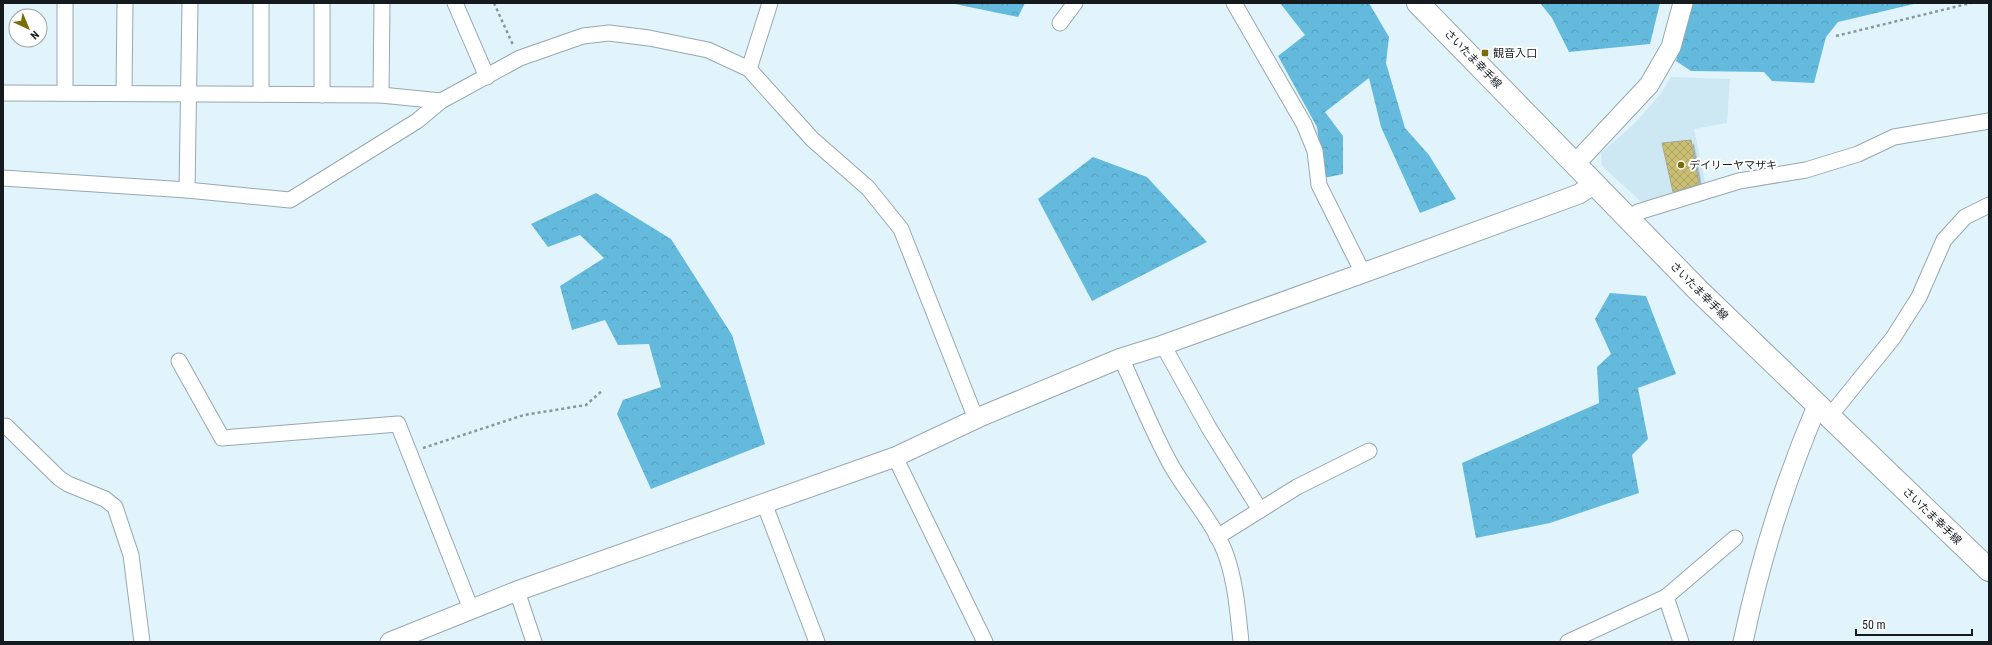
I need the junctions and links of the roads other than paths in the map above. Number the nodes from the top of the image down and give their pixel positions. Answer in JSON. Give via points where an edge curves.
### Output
{"nodes":[{"id":1,"x":65,"y":3,"type":"edge"},
{"id":2,"x":124,"y":3,"type":"edge"},
{"id":3,"x":190,"y":3,"type":"edge"},
{"id":4,"x":261,"y":3,"type":"edge"},
{"id":5,"x":322,"y":3,"type":"edge"},
{"id":6,"x":382,"y":3,"type":"edge"},
{"id":7,"x":455,"y":3,"type":"edge"},
{"id":8,"x":770,"y":3,"type":"edge"},
{"id":9,"x":1075,"y":3,"type":"edge"},
{"id":10,"x":1234,"y":3,"type":"edge"},
{"id":11,"x":1418,"y":3,"type":"edge"},
{"id":12,"x":1683,"y":3,"type":"edge"},
{"id":13,"x":1060,"y":23,"type":"dead end"},
{"id":14,"x":750,"y":69,"type":"junction"},
{"id":15,"x":487,"y":77,"type":"junction"},
{"id":16,"x":3,"y":92,"type":"edge"},
{"id":17,"x":65,"y":93,"type":"junction"},
{"id":18,"x":124,"y":93,"type":"junction"},
{"id":19,"x":188,"y":94,"type":"junction"},
{"id":20,"x":261,"y":94,"type":"junction"},
{"id":21,"x":322,"y":95,"type":"junction"},
{"id":22,"x":381,"y":95,"type":"junction"},
{"id":23,"x":441,"y":101,"type":"junction"},
{"id":24,"x":1989,"y":121,"type":"edge"},
{"id":25,"x":1575,"y":164,"type":"junction"},
{"id":26,"x":3,"y":178,"type":"edge"},
{"id":27,"x":1594,"y":184,"type":"junction"},
{"id":28,"x":187,"y":190,"type":"junction"},
{"id":29,"x":1989,"y":205,"type":"edge"},
{"id":30,"x":1629,"y":219,"type":"junction"},
{"id":31,"x":1363,"y":273,"type":"junction"},
{"id":32,"x":1163,"y":345,"type":"junction"},
{"id":33,"x":1122,"y":358,"type":"junction"},
{"id":34,"x":179,"y":361,"type":"dead end"},
{"id":35,"x":1823,"y":411,"type":"junction"},
{"id":36,"x":976,"y":418,"type":"junction"},
{"id":37,"x":6,"y":426,"type":"dead end"},
{"id":38,"x":1369,"y":450,"type":"dead end"},
{"id":39,"x":895,"y":457,"type":"junction"},
{"id":40,"x":764,"y":503,"type":"junction"},
{"id":41,"x":1260,"y":510,"type":"junction"},
{"id":42,"x":1217,"y":537,"type":"junction"},
{"id":43,"x":1735,"y":538,"type":"dead end"},
{"id":44,"x":1989,"y":570,"type":"edge"},
{"id":45,"x":517,"y":591,"type":"junction"},
{"id":46,"x":1666,"y":597,"type":"junction"},
{"id":47,"x":471,"y":609,"type":"junction"},
{"id":48,"x":142,"y":642,"type":"edge"},
{"id":49,"x":390,"y":642,"type":"edge"},
{"id":50,"x":534,"y":642,"type":"edge"},
{"id":51,"x":817,"y":642,"type":"edge"},
{"id":52,"x":985,"y":642,"type":"edge"},
{"id":53,"x":1242,"y":642,"type":"edge"},
{"id":54,"x":1568,"y":642,"type":"edge"},
{"id":55,"x":1680,"y":642,"type":"edge"},
{"id":56,"x":1743,"y":642,"type":"edge"}],
"edges":[{"from":1,"to":17,"type":"street"},
{"from":2,"to":18,"type":"street"},
{"from":3,"to":19,"type":"street"},
{"from":4,"to":20,"type":"street"},
{"from":5,"to":21,"type":"street"},
{"from":6,"to":22,"type":"street"},
{"from":7,"to":15,"type":"street"},
{"from":8,"to":14,"type":"street"},
{"from":9,"to":13,"type":"street"},
{"from":10,"to":31,"type":"street","via":[[1304,124],[1315,151],[1319,185]]},
{"from":11,"to":25,"type":"main road","name":"さいたま幸手線"},
{"from":12,"to":25,"type":"street","via":[[1671,47],[1650,85]]},
{"from":14,"to":15,"type":"street","via":[[708,50],[610,33],[583,36],[520,58]]},
{"from":14,"to":36,"type":"street","via":[[812,139],[868,188],[901,229]]},
{"from":15,"to":23,"type":"street"},
{"from":16,"to":17,"type":"street"},
{"from":17,"to":18,"type":"street"},
{"from":18,"to":19,"type":"street"},
{"from":19,"to":20,"type":"street"},
{"from":19,"to":28,"type":"street"},
{"from":20,"to":21,"type":"street"},
{"from":21,"to":22,"type":"street"},
{"from":22,"to":23,"type":"street"},
{"from":23,"to":28,"type":"street","via":[[417,121],[290,200]]},
{"from":24,"to":30,"type":"street","via":[[1894,137],[1851,156],[1806,170],[1739,181],[1638,212]]},
{"from":25,"to":27,"type":"main road","name":"さいたま幸手線"},
{"from":26,"to":28,"type":"street"},
{"from":27,"to":30,"type":"main road","name":"さいたま幸手線"},
{"from":27,"to":31,"type":"street","via":[[1579,194]]},
{"from":29,"to":35,"type":"street","via":[[1965,218],[1944,240],[1919,297],[1894,338]]},
{"from":30,"to":35,"type":"main road","name":"さいたま幸手線"},
{"from":31,"to":32,"type":"street"},
{"from":32,"to":33,"type":"street"},
{"from":32,"to":41,"type":"street","via":[[1209,428]]},
{"from":33,"to":36,"type":"street"},
{"from":33,"to":42,"type":"street","via":[[1157,439]]},
{"from":34,"to":47,"type":"street","via":[[222,438],[398,424]]},
{"from":35,"to":44,"type":"main road","name":"さいたま幸手線"},
{"from":35,"to":56,"type":"street","via":[[1794,461],[1749,613]]},
{"from":36,"to":39,"type":"street"},
{"from":37,"to":48,"type":"street","via":[[59,478],[105,499],[115,507],[131,555]]},
{"from":38,"to":41,"type":"street","via":[[1297,487]]},
{"from":39,"to":40,"type":"street"},
{"from":39,"to":52,"type":"street"},
{"from":40,"to":45,"type":"street"},
{"from":40,"to":51,"type":"street"},
{"from":41,"to":42,"type":"street"},
{"from":42,"to":53,"type":"street","via":[[1227,558]]},
{"from":43,"to":46,"type":"street"},
{"from":45,"to":47,"type":"street"},
{"from":45,"to":50,"type":"street"},
{"from":46,"to":54,"type":"street"},
{"from":46,"to":55,"type":"street"},
{"from":47,"to":49,"type":"street"}]}
